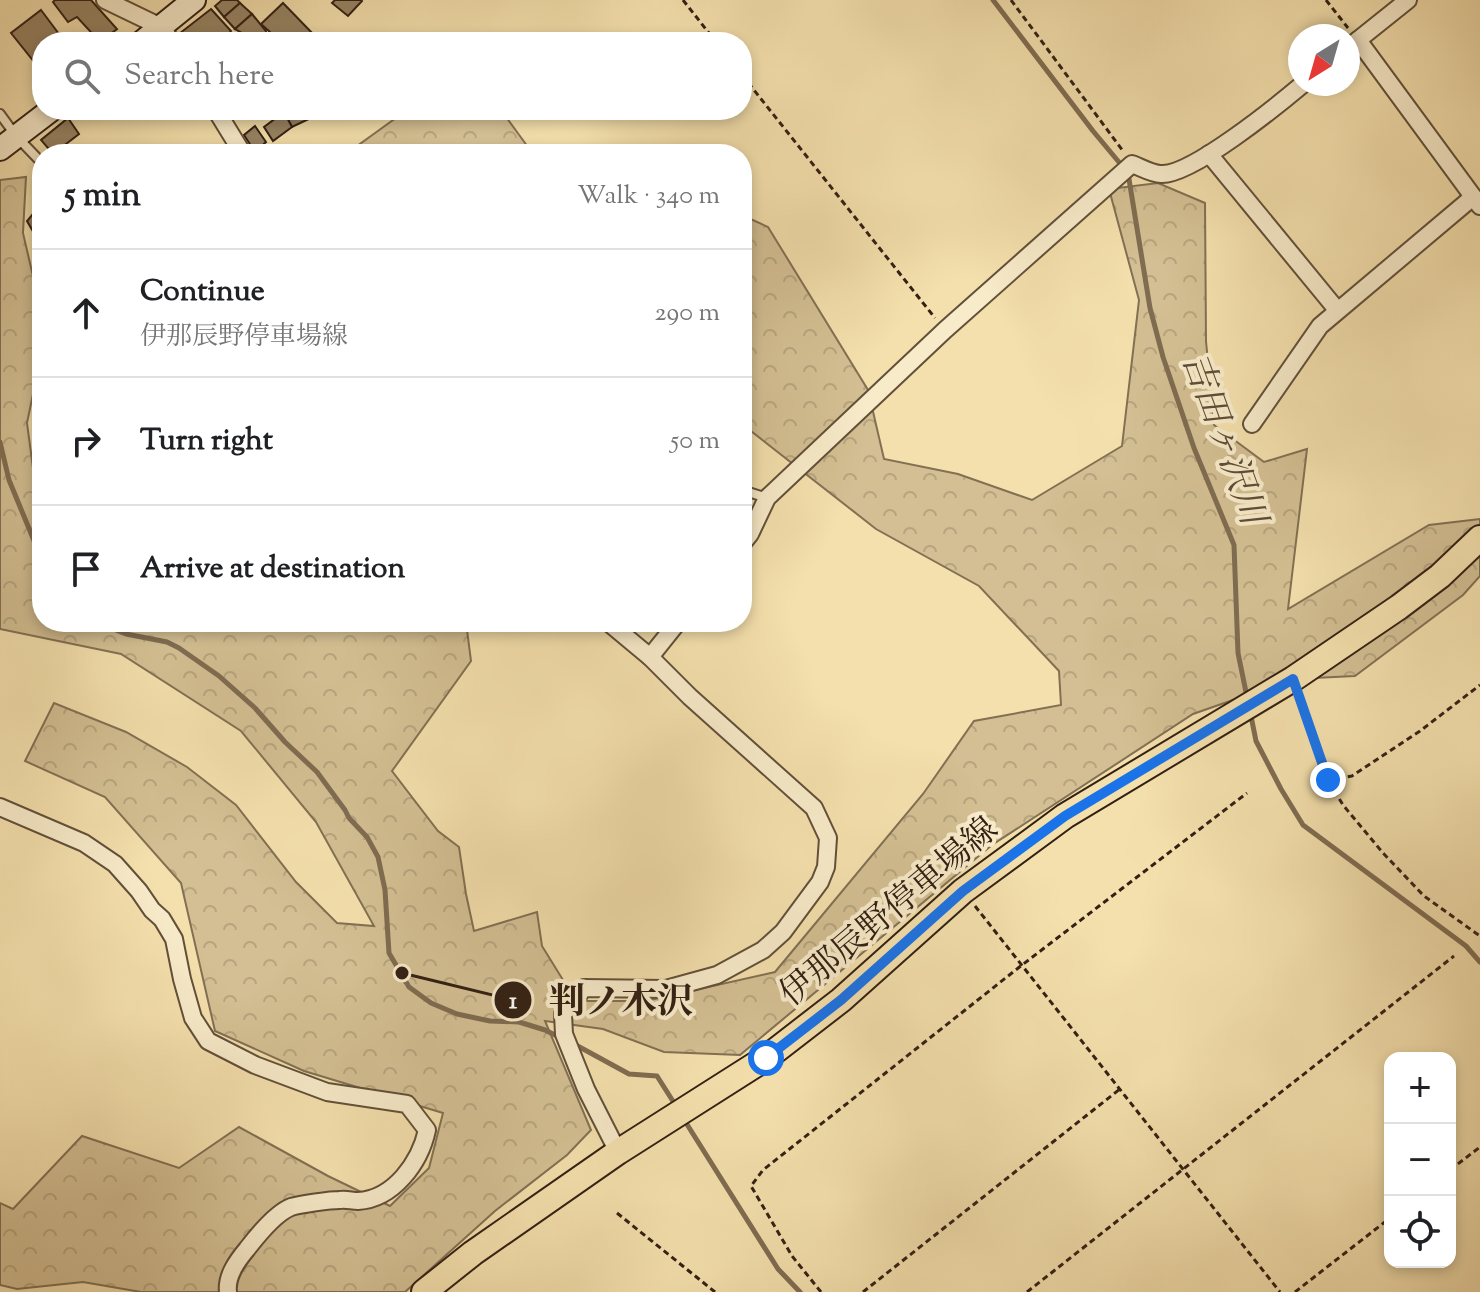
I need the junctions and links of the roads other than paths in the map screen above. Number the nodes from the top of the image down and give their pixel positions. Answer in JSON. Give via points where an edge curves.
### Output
{"nodes":[{"id":1,"x":105,"y":0,"type":"edge"},
{"id":2,"x":194,"y":0,"type":"edge"},
{"id":3,"x":1408,"y":0,"type":"edge"},
{"id":4,"x":163,"y":32,"type":"edge"},
{"id":5,"x":169,"y":32,"type":"edge"},
{"id":6,"x":1360,"y":38,"type":"edge"},
{"id":7,"x":1360,"y":53,"type":"edge"},
{"id":8,"x":1288,"y":96,"type":"edge"},
{"id":9,"x":0,"y":114,"type":"edge"},
{"id":10,"x":38,"y":120,"type":"edge"},
{"id":11,"x":222,"y":120,"type":"edge"},
{"id":12,"x":8,"y":143,"type":"edge"},
{"id":13,"x":237,"y":144,"type":"edge"},
{"id":14,"x":1209,"y":154,"type":"junction"},
{"id":15,"x":32,"y":157,"type":"edge"},
{"id":16,"x":1477,"y":201,"type":"edge"},
{"id":17,"x":1333,"y":305,"type":"dead end"},
{"id":18,"x":1252,"y":424,"type":"dead end"},
{"id":19,"x":752,"y":493,"type":"edge"},
{"id":20,"x":767,"y":498,"type":"junction"},
{"id":21,"x":752,"y":530,"type":"edge"},
{"id":22,"x":1480,"y":538,"type":"edge"},
{"id":23,"x":620,"y":632,"type":"edge"},
{"id":24,"x":670,"y":632,"type":"edge"},
{"id":25,"x":650,"y":657,"type":"junction"},
{"id":26,"x":0,"y":807,"type":"edge"},
{"id":27,"x":618,"y":1152,"type":"junction"},
{"id":28,"x":228,"y":1292,"type":"edge"},
{"id":29,"x":424,"y":1292,"type":"edge"}],
"edges":[{"from":1,"to":4,"type":"street"},
{"from":2,"to":5,"type":"street"},
{"from":3,"to":6,"type":"street"},
{"from":7,"to":16,"type":"street"},
{"from":8,"to":14,"type":"street"},
{"from":9,"to":12,"type":"lane"},
{"from":10,"to":12,"type":"street"},
{"from":11,"to":13,"type":"street"},
{"from":12,"to":15,"type":"lane"},
{"from":14,"to":17,"type":"street"},
{"from":14,"to":20,"type":"street","via":[[1185,169],[1161,174],[1132,164]]},
{"from":16,"to":18,"type":"street","via":[[1320,326]]},
{"from":19,"to":20,"type":"lane"},
{"from":20,"to":21,"type":"street"},
{"from":22,"to":27,"type":"main road","name":"伊那辰野停車場線","via":[[1399,607],[1293,679],[1065,816],[963,891],[841,1000],[766,1058]]},
{"from":23,"to":25,"type":"street"},
{"from":24,"to":25,"type":"street"},
{"from":25,"to":27,"type":"street","via":[[814,808],[828,838],[820,882],[763,950],[717,975],[666,989],[584,988],[563,1014],[564,1034]]},
{"from":26,"to":28,"type":"street","via":[[84,843],[115,864],[139,891],[174,939],[193,1018],[208,1041],[327,1092],[407,1104],[427,1130],[409,1170],[390,1190],[362,1201],[338,1199],[291,1207],[260,1231],[226,1282]]},
{"from":27,"to":29,"type":"main road","name":"伊那辰野停車場線"}]}
